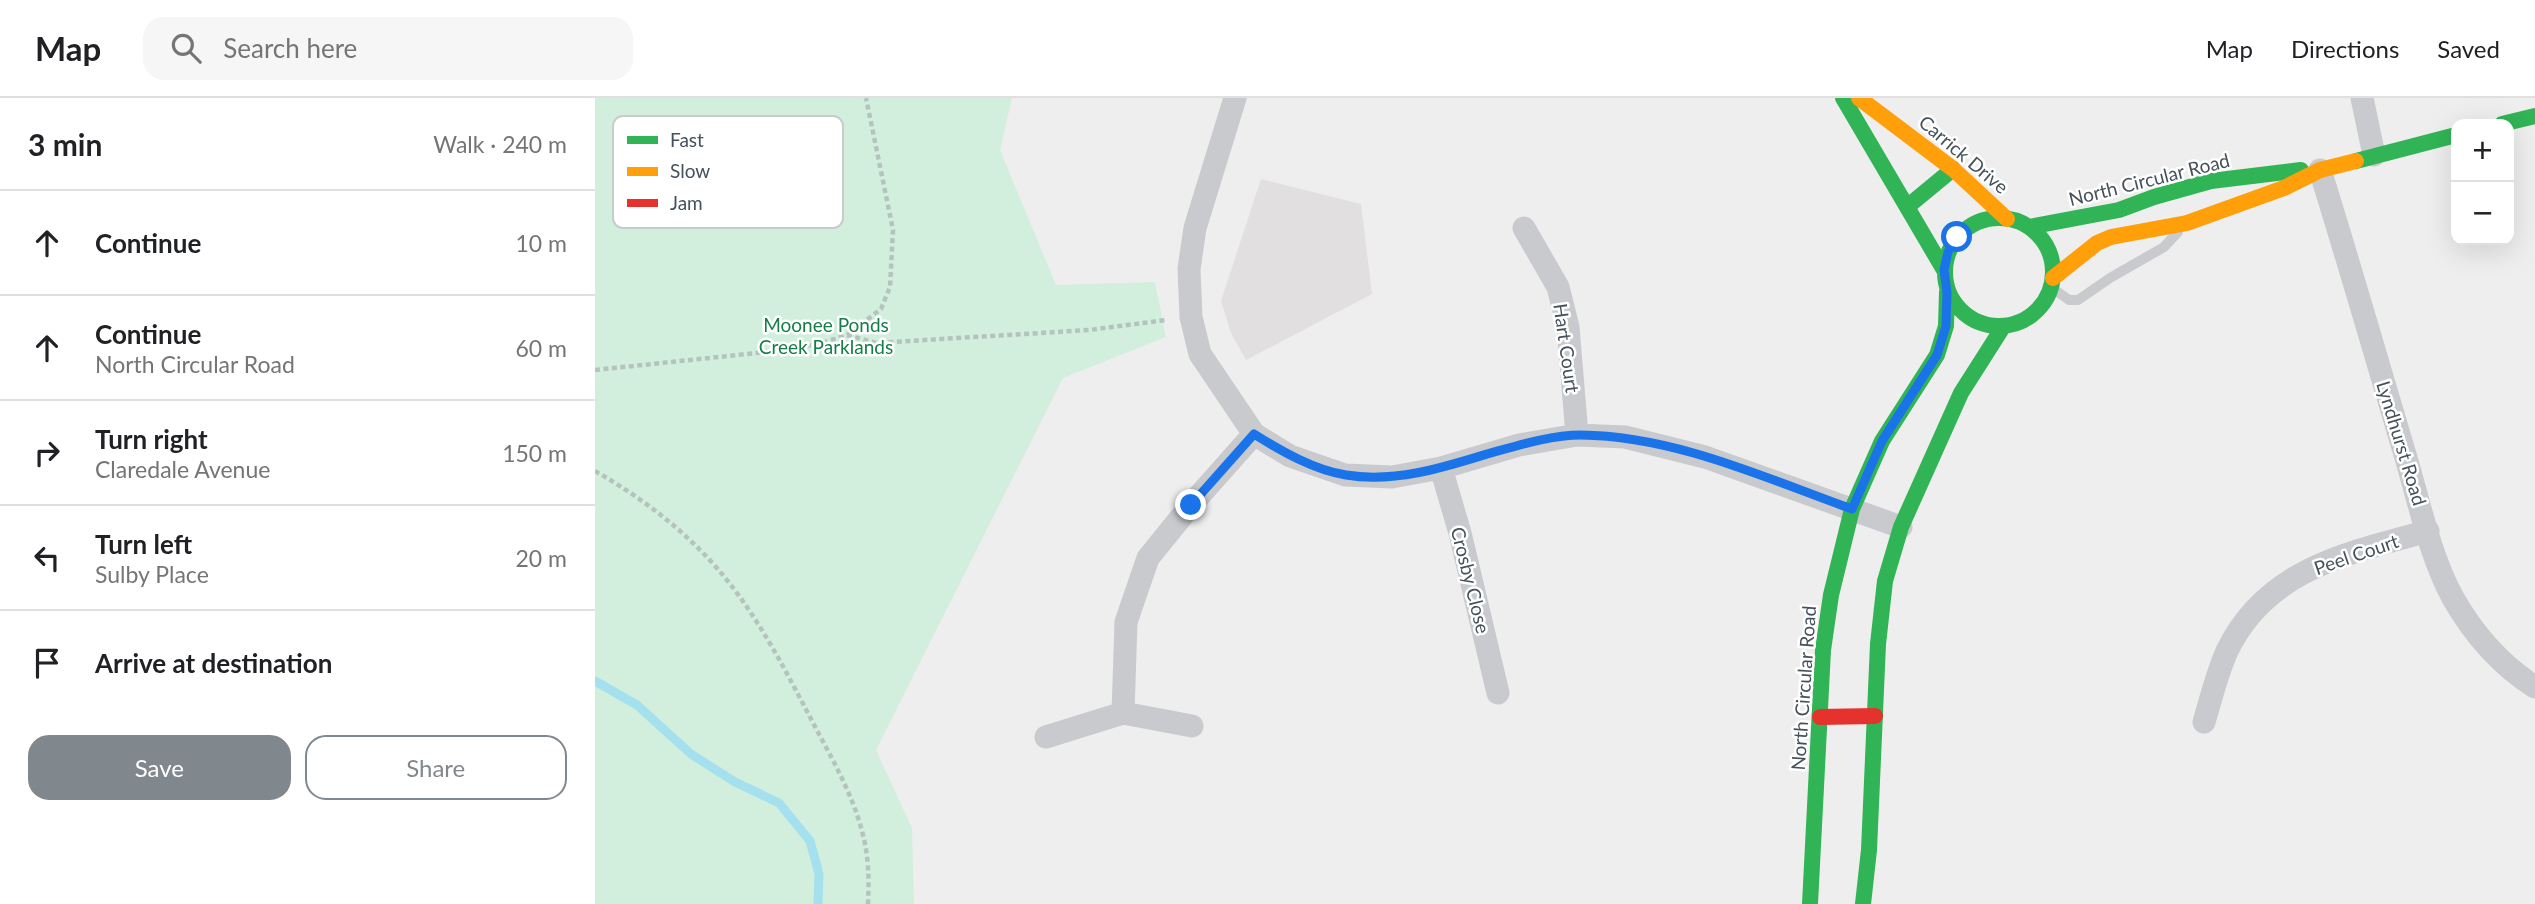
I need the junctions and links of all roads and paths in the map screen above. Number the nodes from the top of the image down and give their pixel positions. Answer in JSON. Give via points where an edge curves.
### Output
{"nodes":[{"id":1,"x":866,"y":98,"type":"edge"},
{"id":2,"x":1235,"y":98,"type":"edge"},
{"id":3,"x":1843,"y":98,"type":"edge"},
{"id":4,"x":1859,"y":98,"type":"edge"},
{"id":5,"x":2363,"y":98,"type":"edge"},
{"id":6,"x":2535,"y":116,"type":"edge"},
{"id":7,"x":2514,"y":121,"type":"edge"},
{"id":8,"x":2451,"y":136,"type":"edge"},
{"id":9,"x":2374,"y":155,"type":"junction"},
{"id":10,"x":1954,"y":169,"type":"junction"},
{"id":11,"x":2320,"y":170,"type":"junction"},
{"id":12,"x":1907,"y":207,"type":"junction"},
{"id":13,"x":2007,"y":219,"type":"junction"},
{"id":14,"x":2187,"y":223,"type":"junction"},
{"id":15,"x":1524,"y":228,"type":"dead end"},
{"id":16,"x":2029,"y":228,"type":"junction"},
{"id":17,"x":1944,"y":270,"type":"junction"},
{"id":18,"x":2052,"y":283,"type":"junction"},
{"id":19,"x":1947,"y":292,"type":"junction"},
{"id":20,"x":1191,"y":317,"type":"junction"},
{"id":21,"x":2003,"y":327,"type":"junction"},
{"id":22,"x":847,"y":335,"type":"junction"},
{"id":23,"x":595,"y":370,"type":"edge"},
{"id":24,"x":1254,"y":434,"type":"junction"},
{"id":25,"x":1577,"y":435,"type":"junction"},
{"id":26,"x":1441,"y":468,"type":"junction"},
{"id":27,"x":595,"y":471,"type":"edge"},
{"id":28,"x":1852,"y":509,"type":"junction"},
{"id":29,"x":1901,"y":527,"type":"junction"},
{"id":30,"x":2428,"y":531,"type":"junction"},
{"id":31,"x":2535,"y":687,"type":"edge"},
{"id":32,"x":1498,"y":693,"type":"dead end"},
{"id":33,"x":1123,"y":713,"type":"junction"},
{"id":34,"x":1875,"y":716,"type":"junction"},
{"id":35,"x":1820,"y":717,"type":"junction"},
{"id":36,"x":2204,"y":722,"type":"dead end"},
{"id":37,"x":1192,"y":726,"type":"dead end"},
{"id":38,"x":1046,"y":737,"type":"dead end"},
{"id":39,"x":868,"y":904,"type":"edge"},
{"id":40,"x":1810,"y":904,"type":"edge"},
{"id":41,"x":1863,"y":904,"type":"edge"}],
"edges":[{"from":1,"to":22,"type":"path","via":[[893,230],[890,287],[881,309]]},
{"from":2,"to":20,"type":"street","via":[[1195,228],[1189,269]]},
{"from":3,"to":12,"type":"street"},
{"from":4,"to":10,"type":"street","name":"Carrick Drive"},
{"from":5,"to":9,"type":"street"},
{"from":6,"to":7,"type":"street"},
{"from":8,"to":9,"type":"street","name":"North Circular Road"},
{"from":9,"to":11,"type":"street","name":"North Circular Road"},
{"from":10,"to":12,"type":"street"},
{"from":10,"to":13,"type":"street","name":"Carrick Drive"},
{"from":11,"to":14,"type":"street","name":"North Circular Road"},
{"from":11,"to":16,"type":"street","name":"North Circular Road","via":[[2272,171],[2204,183],[2122,209]]},
{"from":11,"to":30,"type":"street","name":"Lyndhurst Road"},
{"from":12,"to":17,"type":"street"},
{"from":13,"to":16,"type":"street"},
{"from":13,"to":17,"type":"street","via":[[1971,225],[1948,252]]},
{"from":14,"to":18,"type":"street","name":"North Circular Road","via":[[2097,243]]},
{"from":14,"to":18,"type":"lane","via":[[2164,247],[2078,300],[2069,300]]},
{"from":15,"to":25,"type":"street","name":"Hart Court","via":[[1558,287],[1568,327]]},
{"from":16,"to":18,"type":"street","via":[[2048,249]]},
{"from":17,"to":19,"type":"street"},
{"from":18,"to":21,"type":"street","via":[[2033,314]]},
{"from":19,"to":21,"type":"street","via":[[1969,318]]},
{"from":19,"to":28,"type":"street","name":"North Circular Road","via":[[1946,326],[1937,355],[1882,441]]},
{"from":20,"to":22,"type":"path","via":[[1089,330],[876,343]]},
{"from":20,"to":24,"type":"street","via":[[1200,354]]},
{"from":21,"to":29,"type":"street","via":[[1961,393]]},
{"from":22,"to":23,"type":"path","via":[[766,352]]},
{"from":24,"to":26,"type":"street","via":[[1290,456],[1345,475],[1392,477]]},
{"from":24,"to":33,"type":"street","via":[[1148,558],[1126,622]]},
{"from":25,"to":26,"type":"street","via":[[1519,445]]},
{"from":25,"to":28,"type":"street","via":[[1625,437],[1705,457]]},
{"from":26,"to":32,"type":"street","name":"Crosby Close"},
{"from":27,"to":39,"type":"path","via":[[701,551],[765,634],[856,812],[869,876]]},
{"from":28,"to":29,"type":"street"},
{"from":28,"to":35,"type":"street","name":"North Circular Road","via":[[1831,595]]},
{"from":29,"to":34,"type":"street","via":[[1885,581]]},
{"from":30,"to":31,"type":"street","name":"Lyndhurst Road","via":[[2451,595],[2467,622],[2489,651]]},
{"from":30,"to":36,"type":"street","name":"Peel Court","via":[[2321,563],[2274,590],[2238,631],[2226,653]]},
{"from":33,"to":37,"type":"street"},
{"from":33,"to":38,"type":"street"},
{"from":34,"to":35,"type":"street"},
{"from":34,"to":41,"type":"street"},
{"from":35,"to":40,"type":"street","name":"North Circular Road"}]}
